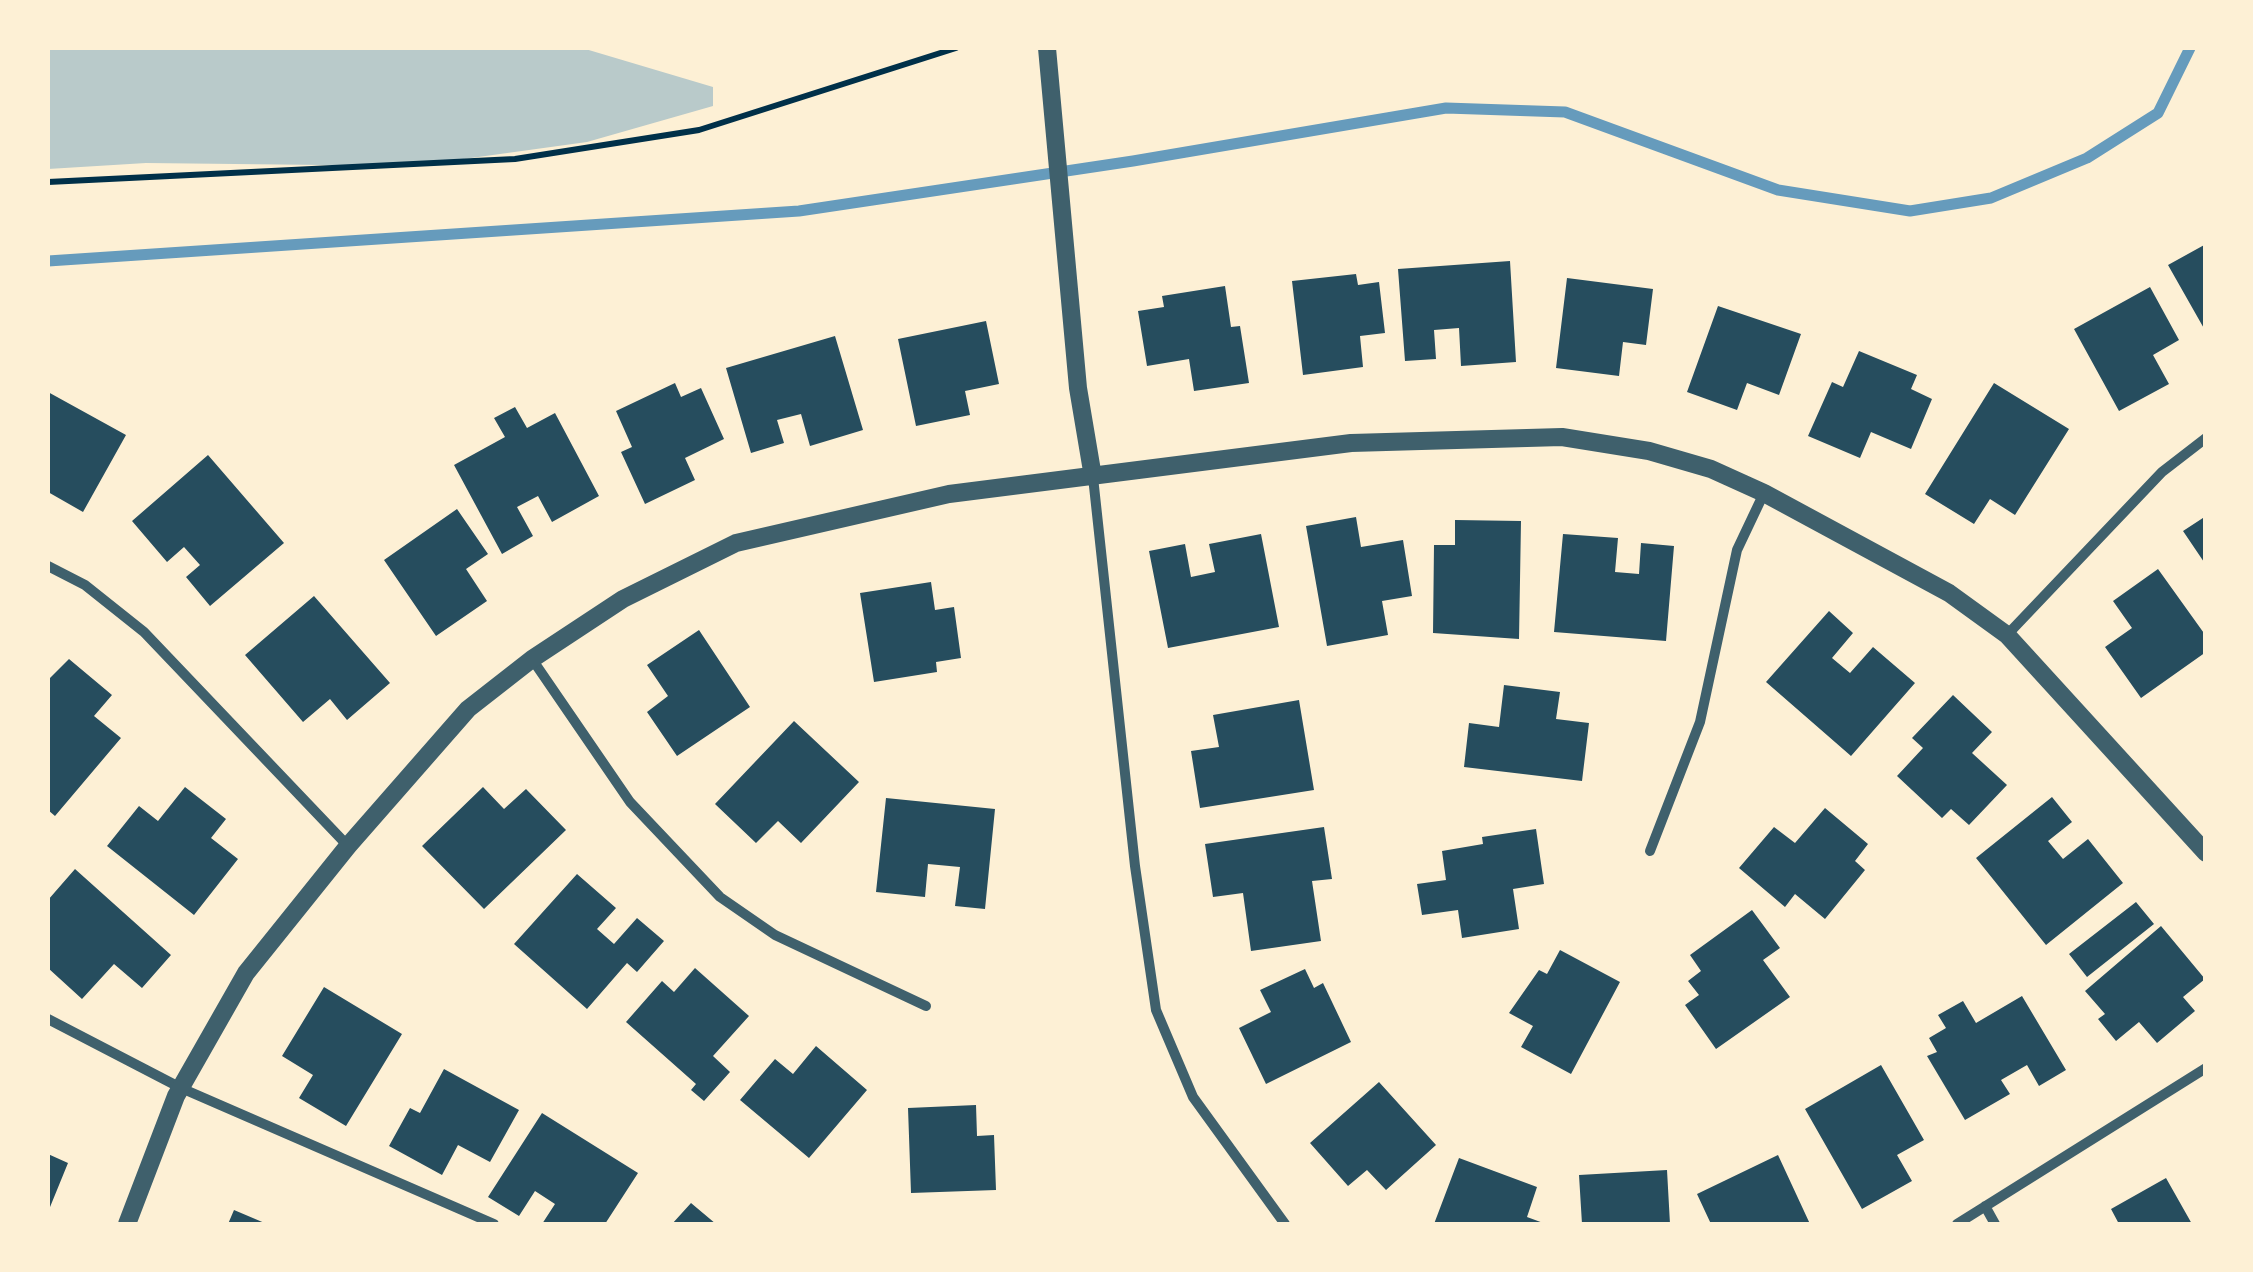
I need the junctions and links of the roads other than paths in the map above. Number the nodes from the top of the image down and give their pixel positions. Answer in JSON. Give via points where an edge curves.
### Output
{"nodes":[{"id":1,"x":1047,"y":48,"type":"edge"},
{"id":2,"x":2206,"y":438,"type":"edge"},
{"id":3,"x":1093,"y":477,"type":"junction"},
{"id":4,"x":1764,"y":492,"type":"junction"},
{"id":5,"x":48,"y":566,"type":"edge"},
{"id":6,"x":2006,"y":635,"type":"junction"},
{"id":7,"x":532,"y":659,"type":"junction"},
{"id":8,"x":348,"y":846,"type":"junction"},
{"id":9,"x":1650,"y":851,"type":"dead end"},
{"id":10,"x":2206,"y":854,"type":"edge"},
{"id":11,"x":926,"y":1006,"type":"dead end"},
{"id":12,"x":48,"y":1018,"type":"edge"},
{"id":13,"x":2206,"y":1068,"type":"edge"},
{"id":14,"x":181,"y":1088,"type":"junction"},
{"id":15,"x":1986,"y":1206,"type":"junction"},
{"id":16,"x":127,"y":1224,"type":"edge"},
{"id":17,"x":494,"y":1224,"type":"edge"},
{"id":18,"x":1285,"y":1224,"type":"edge"},
{"id":19,"x":1958,"y":1224,"type":"edge"},
{"id":20,"x":1995,"y":1224,"type":"edge"}],
"edges":[{"from":1,"to":3,"type":"street","via":[[1078,388]]},
{"from":2,"to":6,"type":"street","via":[[2162,472]]},
{"from":3,"to":4,"type":"street","via":[[1352,443],[1562,437],[1649,451]]},
{"from":3,"to":7,"type":"street","via":[[949,494],[736,543],[623,599]]},
{"from":3,"to":18,"type":"street","via":[[1156,1010],[1192,1097]]},
{"from":4,"to":6,"type":"street","via":[[1870,546]]},
{"from":4,"to":9,"type":"street","via":[[1737,550],[1700,722]]},
{"from":5,"to":8,"type":"street","via":[[85,585],[144,632]]},
{"from":6,"to":10,"type":"street"},
{"from":7,"to":8,"type":"street","via":[[468,709]]},
{"from":7,"to":11,"type":"street","via":[[630,802],[720,897],[776,936]]},
{"from":8,"to":14,"type":"street","via":[[246,973]]},
{"from":12,"to":14,"type":"street"},
{"from":13,"to":15,"type":"street"},
{"from":14,"to":16,"type":"street"},
{"from":14,"to":17,"type":"street"},
{"from":15,"to":19,"type":"street"},
{"from":15,"to":20,"type":"street"}]}
